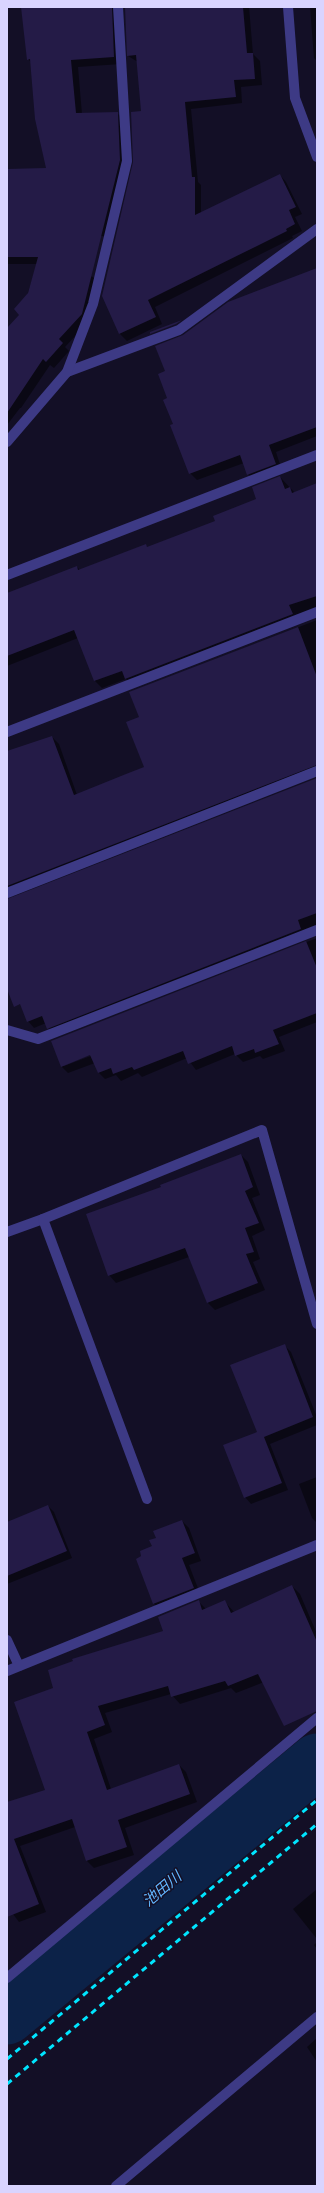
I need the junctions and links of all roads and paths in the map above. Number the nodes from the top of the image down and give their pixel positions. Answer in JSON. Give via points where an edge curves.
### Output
{"nodes":[{"id":1,"x":118,"y":7,"type":"edge"},
{"id":2,"x":288,"y":7,"type":"edge"},
{"id":3,"x":317,"y":156,"type":"edge"},
{"id":4,"x":317,"y":229,"type":"edge"},
{"id":5,"x":67,"y":372,"type":"junction"},
{"id":6,"x":7,"y":442,"type":"edge"},
{"id":7,"x":317,"y":455,"type":"edge"},
{"id":8,"x":7,"y":575,"type":"edge"},
{"id":9,"x":317,"y":612,"type":"edge"},
{"id":10,"x":7,"y":732,"type":"edge"},
{"id":11,"x":317,"y":771,"type":"edge"},
{"id":12,"x":7,"y":893,"type":"edge"},
{"id":13,"x":317,"y":930,"type":"edge"},
{"id":14,"x":7,"y":1030,"type":"edge"},
{"id":15,"x":43,"y":1219,"type":"junction"},
{"id":16,"x":7,"y":1232,"type":"edge"},
{"id":17,"x":317,"y":1324,"type":"edge"},
{"id":18,"x":147,"y":1499,"type":"dead end"},
{"id":19,"x":317,"y":1545,"type":"edge"},
{"id":20,"x":7,"y":1640,"type":"edge"},
{"id":21,"x":19,"y":1666,"type":"junction"},
{"id":22,"x":7,"y":1671,"type":"edge"},
{"id":23,"x":317,"y":1718,"type":"edge"},
{"id":24,"x":7,"y":1978,"type":"edge"},
{"id":25,"x":317,"y":2017,"type":"edge"},
{"id":26,"x":116,"y":2186,"type":"edge"}],
"edges":[{"from":1,"to":5,"type":"street","via":[[127,161],[93,304]]},
{"from":2,"to":3,"type":"street","via":[[295,98]]},
{"from":4,"to":5,"type":"street","via":[[179,330]]},
{"from":5,"to":6,"type":"street"},
{"from":7,"to":8,"type":"street"},
{"from":9,"to":10,"type":"street"},
{"from":11,"to":12,"type":"street"},
{"from":13,"to":14,"type":"street","via":[[38,1039]]},
{"from":15,"to":16,"type":"street"},
{"from":15,"to":17,"type":"street","via":[[262,1130]]},
{"from":15,"to":18,"type":"street"},
{"from":19,"to":21,"type":"street"},
{"from":20,"to":21,"type":"street"},
{"from":21,"to":22,"type":"street"},
{"from":23,"to":24,"type":"street"},
{"from":25,"to":26,"type":"street"}]}
